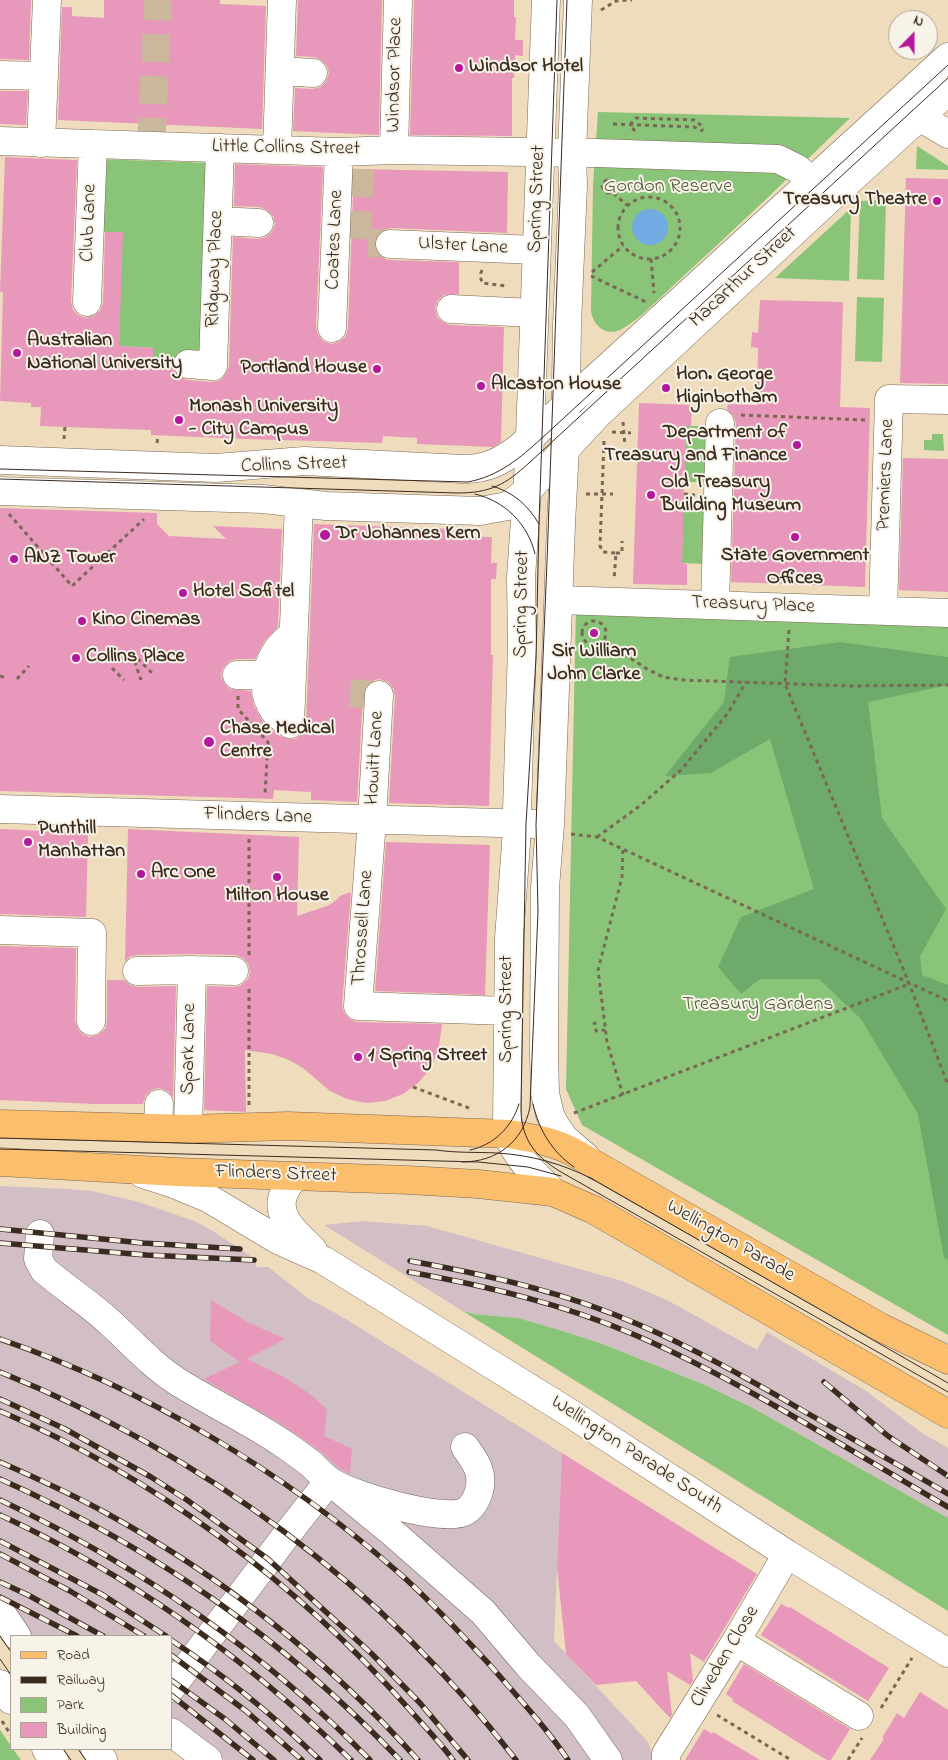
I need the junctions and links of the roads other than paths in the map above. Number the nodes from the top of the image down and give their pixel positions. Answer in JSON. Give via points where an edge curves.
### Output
{"nodes":[{"id":1,"x":47,"y":0,"type":"edge"},
{"id":2,"x":282,"y":0,"type":"edge"},
{"id":3,"x":398,"y":0,"type":"edge"},
{"id":4,"x":546,"y":0,"type":"edge"},
{"id":5,"x":586,"y":7,"type":"edge"},
{"id":6,"x":280,"y":71,"type":"junction"},
{"id":7,"x":313,"y":73,"type":"dead end"},
{"id":8,"x":0,"y":74,"type":"edge"},
{"id":9,"x":44,"y":76,"type":"junction"},
{"id":10,"x":943,"y":79,"type":"edge"},
{"id":11,"x":908,"y":110,"type":"junction"},
{"id":12,"x":948,"y":134,"type":"edge"},
{"id":13,"x":0,"y":142,"type":"edge"},
{"id":14,"x":41,"y":143,"type":"junction"},
{"id":15,"x":92,"y":144,"type":"junction"},
{"id":16,"x":220,"y":148,"type":"junction"},
{"id":17,"x":277,"y":150,"type":"junction"},
{"id":18,"x":394,"y":150,"type":"junction"},
{"id":19,"x":540,"y":152,"type":"junction"},
{"id":20,"x":572,"y":153,"type":"junction"},
{"id":21,"x":353,"y":158,"type":"junction"},
{"id":22,"x":802,"y":173,"type":"dead end"},
{"id":23,"x":218,"y":221,"type":"junction"},
{"id":24,"x":259,"y":223,"type":"dead end"},
{"id":25,"x":390,"y":244,"type":"tunnel mouth"},
{"id":26,"x":536,"y":250,"type":"junction"},
{"id":27,"x":87,"y":302,"type":"dead end"},
{"id":28,"x":450,"y":309,"type":"dead end"},
{"id":29,"x":534,"y":313,"type":"junction"},
{"id":30,"x":567,"y":325,"type":"junction"},
{"id":31,"x":332,"y":328,"type":"dead end"},
{"id":32,"x":618,"y":357,"type":"junction"},
{"id":33,"x":188,"y":364,"type":"dead end"},
{"id":34,"x":948,"y":400,"type":"edge"},
{"id":35,"x":566,"y":405,"type":"junction"},
{"id":36,"x":726,"y":419,"type":"road end"},
{"id":37,"x":530,"y":438,"type":"junction"},
{"id":38,"x":565,"y":448,"type":"junction"},
{"id":39,"x":0,"y":460,"type":"edge"},
{"id":40,"x":528,"y":490,"type":"junction"},
{"id":41,"x":4,"y":503,"type":"edge"},
{"id":42,"x":299,"y":504,"type":"junction"},
{"id":43,"x":472,"y":510,"type":"junction"},
{"id":44,"x":524,"y":532,"type":"junction"},
{"id":45,"x":558,"y":600,"type":"junction"},
{"id":46,"x":715,"y":605,"type":"junction"},
{"id":47,"x":883,"y":611,"type":"junction"},
{"id":48,"x":948,"y":612,"type":"edge"},
{"id":49,"x":293,"y":636,"type":"junction"},
{"id":50,"x":237,"y":675,"type":"dead end"},
{"id":51,"x":266,"y":675,"type":"junction"},
{"id":52,"x":383,"y":696,"type":"dead end"},
{"id":53,"x":0,"y":809,"type":"edge"},
{"id":54,"x":372,"y":820,"type":"junction"},
{"id":55,"x":517,"y":824,"type":"junction"},
{"id":56,"x":560,"y":829,"type":"junction"},
{"id":57,"x":0,"y":930,"type":"edge"},
{"id":58,"x":192,"y":970,"type":"junction"},
{"id":59,"x":138,"y":971,"type":"dead end"},
{"id":60,"x":242,"y":979,"type":"road end"},
{"id":61,"x":508,"y":1011,"type":"junction"},
{"id":62,"x":91,"y":1021,"type":"dead end"},
{"id":63,"x":0,"y":1124,"type":"edge"},
{"id":64,"x":188,"y":1129,"type":"junction"},
{"id":65,"x":508,"y":1134,"type":"junction"},
{"id":66,"x":0,"y":1162,"type":"edge"},
{"id":67,"x":117,"y":1169,"type":"junction"},
{"id":68,"x":608,"y":1172,"type":"junction"},
{"id":69,"x":297,"y":1176,"type":"junction"},
{"id":70,"x":552,"y":1192,"type":"junction"},
{"id":71,"x":40,"y":1234,"type":"dead end"},
{"id":72,"x":323,"y":1260,"type":"junction"},
{"id":73,"x":948,"y":1360,"type":"edge"},
{"id":74,"x":948,"y":1414,"type":"edge"},
{"id":75,"x":464,"y":1447,"type":"dead end"},
{"id":76,"x":332,"y":1483,"type":"junction"},
{"id":77,"x":787,"y":1554,"type":"junction"},
{"id":78,"x":0,"y":1611,"type":"edge"},
{"id":79,"x":16,"y":1635,"type":"edge"},
{"id":80,"x":736,"y":1641,"type":"junction"},
{"id":81,"x":948,"y":1653,"type":"edge"},
{"id":82,"x":0,"y":1684,"type":"edge"},
{"id":83,"x":172,"y":1687,"type":"edge"},
{"id":84,"x":10,"y":1699,"type":"edge"},
{"id":85,"x":867,"y":1721,"type":"road end"},
{"id":86,"x":172,"y":1733,"type":"edge"},
{"id":87,"x":208,"y":1760,"type":"edge"},
{"id":88,"x":608,"y":1760,"type":"edge"},
{"id":89,"x":666,"y":1760,"type":"edge"}],
"edges":[{"from":1,"to":9,"type":"street"},
{"from":2,"to":6,"type":"street"},
{"from":3,"to":18,"type":"street","name":"Windsor Place"},
{"from":4,"to":19,"type":"street","name":"Spring Street"},
{"from":5,"to":20,"type":"street","name":"Spring Street"},
{"from":6,"to":7,"type":"street"},
{"from":6,"to":17,"type":"street"},
{"from":8,"to":9,"type":"street"},
{"from":9,"to":14,"type":"street"},
{"from":10,"to":11,"type":"street","name":"Macarthur Street"},
{"from":11,"to":12,"type":"street"},
{"from":11,"to":32,"type":"street","name":"Macarthur Street"},
{"from":11,"to":38,"type":"street","name":"Macarthur Street"},
{"from":13,"to":14,"type":"street","name":"Little Collins Street"},
{"from":14,"to":15,"type":"street","name":"Little Collins Street"},
{"from":15,"to":16,"type":"street","name":"Little Collins Street"},
{"from":15,"to":27,"type":"street","name":"Club Lane"},
{"from":16,"to":17,"type":"street","name":"Little Collins Street"},
{"from":16,"to":23,"type":"street","name":"Ridgway Place"},
{"from":17,"to":21,"type":"street","name":"Little Collins Street"},
{"from":18,"to":19,"type":"street","name":"Little Collins Street"},
{"from":18,"to":21,"type":"street","name":"Little Collins Street"},
{"from":19,"to":20,"type":"street","name":"Little Collins Street"},
{"from":19,"to":26,"type":"street","name":"Spring Street"},
{"from":20,"to":22,"type":"street","name":"Little Collins Street","via":[[778,159]]},
{"from":20,"to":30,"type":"street","name":"Spring Street"},
{"from":21,"to":31,"type":"street","name":"Coates Lane"},
{"from":23,"to":24,"type":"street"},
{"from":23,"to":33,"type":"street","name":"Ridgway Place","via":[[213,366]]},
{"from":25,"to":26,"type":"street","name":"Ulster Lane"},
{"from":26,"to":29,"type":"street","name":"Spring Street"},
{"from":28,"to":29,"type":"street"},
{"from":29,"to":37,"type":"street","name":"Spring Street"},
{"from":30,"to":32,"type":"street","via":[[568,339],[582,357],[602,363]]},
{"from":30,"to":35,"type":"street","name":"Spring Street"},
{"from":32,"to":35,"type":"street","name":"Macarthur Street"},
{"from":34,"to":47,"type":"street","name":"Premiers Lane","via":[[889,399]]},
{"from":35,"to":37,"type":"street","name":"Collins Street"},
{"from":35,"to":38,"type":"street","name":"Spring Street"},
{"from":36,"to":46,"type":"street"},
{"from":37,"to":39,"type":"street","name":"Collins Street","via":[[502,460],[479,469],[304,461],[216,468]]},
{"from":37,"to":40,"type":"street","name":"Spring Street"},
{"from":38,"to":40,"type":"street","name":"Collins Street"},
{"from":38,"to":45,"type":"street","name":"Spring Street"},
{"from":40,"to":43,"type":"street","name":"Collins Street","via":[[508,506]]},
{"from":40,"to":44,"type":"street","name":"Spring Street"},
{"from":41,"to":42,"type":"street","name":"Collins Street","via":[[263,499]]},
{"from":42,"to":43,"type":"street","name":"Collins Street"},
{"from":42,"to":49,"type":"street"},
{"from":43,"to":44,"type":"street","name":"Collins Street","via":[[513,514],[521,520]]},
{"from":44,"to":55,"type":"street","name":"Spring Street"},
{"from":45,"to":46,"type":"street","name":"Treasury Place"},
{"from":45,"to":56,"type":"street","name":"Spring Street"},
{"from":46,"to":47,"type":"street","name":"Treasury Place"},
{"from":47,"to":48,"type":"street","name":"Treasury Place"},
{"from":49,"to":51,"type":"street","via":[[271,659]]},
{"from":49,"to":51,"type":"street","via":[[290,724],[275,712],[268,695]]},
{"from":50,"to":51,"type":"street"},
{"from":52,"to":54,"type":"street","name":"Howitt Lane"},
{"from":53,"to":54,"type":"street","name":"Flinders Lane"},
{"from":54,"to":55,"type":"street","name":"Flinders Lane"},
{"from":54,"to":61,"type":"street","name":"Throssell Lane","via":[[358,1006]]},
{"from":55,"to":56,"type":"street","name":"Flinders Lane"},
{"from":55,"to":61,"type":"street","name":"Spring Street","via":[[509,938]]},
{"from":56,"to":68,"type":"street","name":"Spring Street","via":[[545,888],[546,1100],[555,1125],[564,1138]]},
{"from":57,"to":62,"type":"street","via":[[92,933]]},
{"from":58,"to":59,"type":"street"},
{"from":58,"to":60,"type":"street"},
{"from":58,"to":64,"type":"street","name":"Spark Lane"},
{"from":61,"to":65,"type":"street","name":"Spring Street"},
{"from":63,"to":64,"type":"main road","via":[[158,1116]]},
{"from":64,"to":65,"type":"main road","via":[[288,1126]]},
{"from":65,"to":68,"type":"main road","name":"Wellington Parade","via":[[555,1143]]},
{"from":65,"to":70,"type":"street","name":"Spring Street","via":[[523,1162]]},
{"from":66,"to":67,"type":"main road","name":"Flinders Street"},
{"from":67,"to":69,"type":"main road","name":"Flinders Street"},
{"from":67,"to":72,"type":"street","name":"Wellington Parade South","via":[[193,1191],[278,1240]]},
{"from":68,"to":73,"type":"main road","name":"Wellington Parade","via":[[880,1327]]},
{"from":69,"to":70,"type":"main road","name":"Flinders Street","via":[[455,1182]]},
{"from":69,"to":72,"type":"street","name":"Wellington Parade South","via":[[284,1191],[282,1212],[285,1220]]},
{"from":70,"to":74,"type":"main road","name":"Wellington Parade","via":[[594,1210]]},
{"from":71,"to":76,"type":"street","via":[[38,1258],[44,1270],[105,1318],[157,1367],[285,1445]]},
{"from":72,"to":77,"type":"street","name":"Wellington Parade South","via":[[565,1410]]},
{"from":75,"to":76,"type":"street","via":[[478,1464],[481,1478],[474,1504],[464,1512],[447,1515],[411,1509],[368,1498]]},
{"from":76,"to":83,"type":"street","via":[[321,1491],[288,1533]]},
{"from":76,"to":88,"type":"street","via":[[483,1612],[577,1716]]},
{"from":77,"to":80,"type":"street","name":"Cliveden Close"},
{"from":77,"to":81,"type":"street","name":"Wellington Parade South"},
{"from":78,"to":79,"type":"street"},
{"from":80,"to":85,"type":"street"},
{"from":80,"to":89,"type":"street","name":"Cliveden Close","via":[[666,1754]]},
{"from":82,"to":84,"type":"street"},
{"from":86,"to":87,"type":"street"}]}
